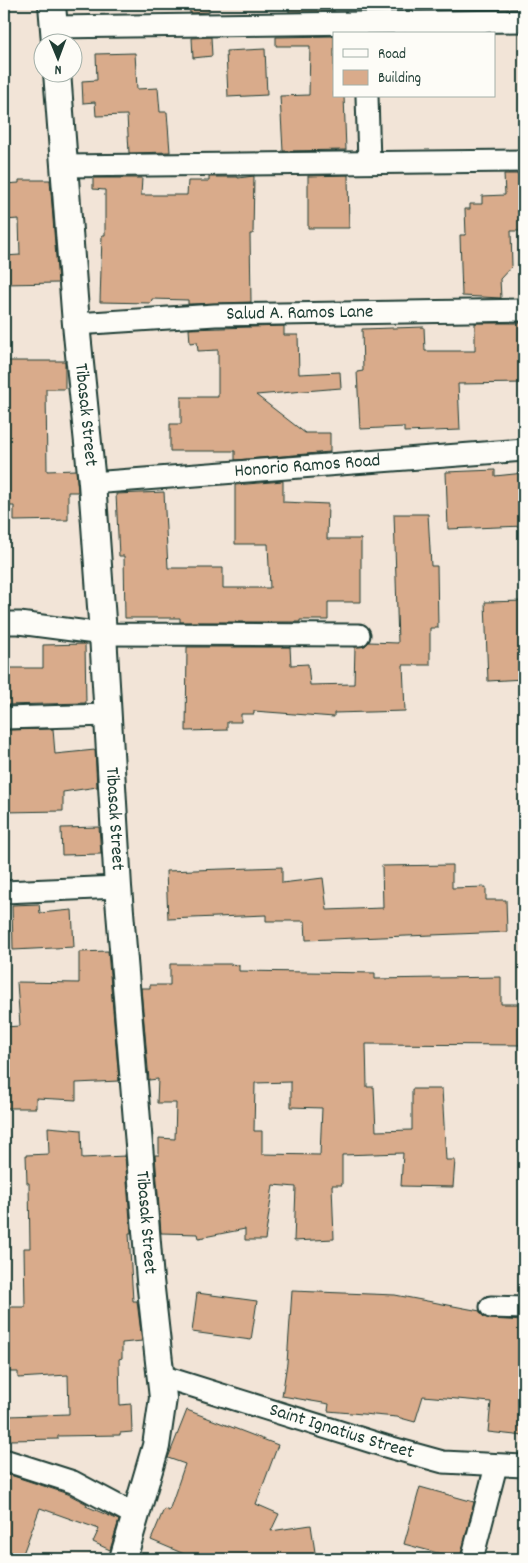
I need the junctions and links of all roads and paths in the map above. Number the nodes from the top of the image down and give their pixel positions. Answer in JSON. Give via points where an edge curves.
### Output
{"nodes":[{"id":1,"x":524,"y":21,"type":"edge"},
{"id":2,"x":53,"y":24,"type":"edge"},
{"id":3,"x":365,"y":28,"type":"edge"},
{"id":4,"x":58,"y":82,"type":"edge"},
{"id":5,"x":367,"y":98,"type":"edge"},
{"id":6,"x":524,"y":160,"type":"edge"},
{"id":7,"x":369,"y":162,"type":"junction"},
{"id":8,"x":64,"y":166,"type":"junction"},
{"id":9,"x":524,"y":310,"type":"edge"},
{"id":10,"x":76,"y":324,"type":"junction"},
{"id":11,"x":524,"y":450,"type":"edge"},
{"id":12,"x":92,"y":483,"type":"junction"},
{"id":13,"x":4,"y":623,"type":"edge"},
{"id":14,"x":104,"y":634,"type":"junction"},
{"id":15,"x":359,"y":635,"type":"dead end"},
{"id":16,"x":108,"y":715,"type":"junction"},
{"id":17,"x":4,"y":718,"type":"edge"},
{"id":18,"x":118,"y":887,"type":"junction"},
{"id":19,"x":4,"y":892,"type":"edge"},
{"id":20,"x":491,"y":1307,"type":"dead end"},
{"id":21,"x":524,"y":1308,"type":"edge"},
{"id":22,"x":161,"y":1376,"type":"junction"},
{"id":23,"x":4,"y":1460,"type":"edge"},
{"id":24,"x":496,"y":1466,"type":"junction"},
{"id":25,"x":524,"y":1466,"type":"edge"},
{"id":26,"x":136,"y":1515,"type":"junction"},
{"id":27,"x":123,"y":1559,"type":"edge"},
{"id":28,"x":472,"y":1559,"type":"edge"}],
"edges":[{"from":1,"to":3,"type":"street"},
{"from":2,"to":3,"type":"street"},
{"from":4,"to":8,"type":"street","name":"Tibasak Street"},
{"from":5,"to":7,"type":"street"},
{"from":6,"to":7,"type":"street"},
{"from":7,"to":8,"type":"street"},
{"from":8,"to":10,"type":"street","name":"Tibasak Street"},
{"from":9,"to":10,"type":"street","name":"Salud A. Ramos Lane","via":[[215,316]]},
{"from":10,"to":12,"type":"street","name":"Tibasak Street"},
{"from":11,"to":12,"type":"street","name":"Honorio Ramos Road"},
{"from":12,"to":14,"type":"street","name":"Tibasak Street"},
{"from":13,"to":14,"type":"street"},
{"from":14,"to":15,"type":"street"},
{"from":14,"to":16,"type":"street","name":"Tibasak Street"},
{"from":16,"to":17,"type":"street"},
{"from":16,"to":18,"type":"street","name":"Tibasak Street"},
{"from":18,"to":19,"type":"street"},
{"from":18,"to":22,"type":"street","name":"Tibasak Street","via":[[150,1280]]},
{"from":20,"to":21,"type":"street"},
{"from":22,"to":24,"type":"street","name":"Saint Ignatius Street","via":[[424,1457],[443,1462]]},
{"from":22,"to":26,"type":"street","name":"Tibasak Street","via":[[161,1423]]},
{"from":23,"to":26,"type":"street","via":[[73,1482]]},
{"from":24,"to":25,"type":"street","name":"Saint Ignatius Street"},
{"from":24,"to":28,"type":"street"},
{"from":26,"to":27,"type":"street","name":"Tibasak Street"}]}
